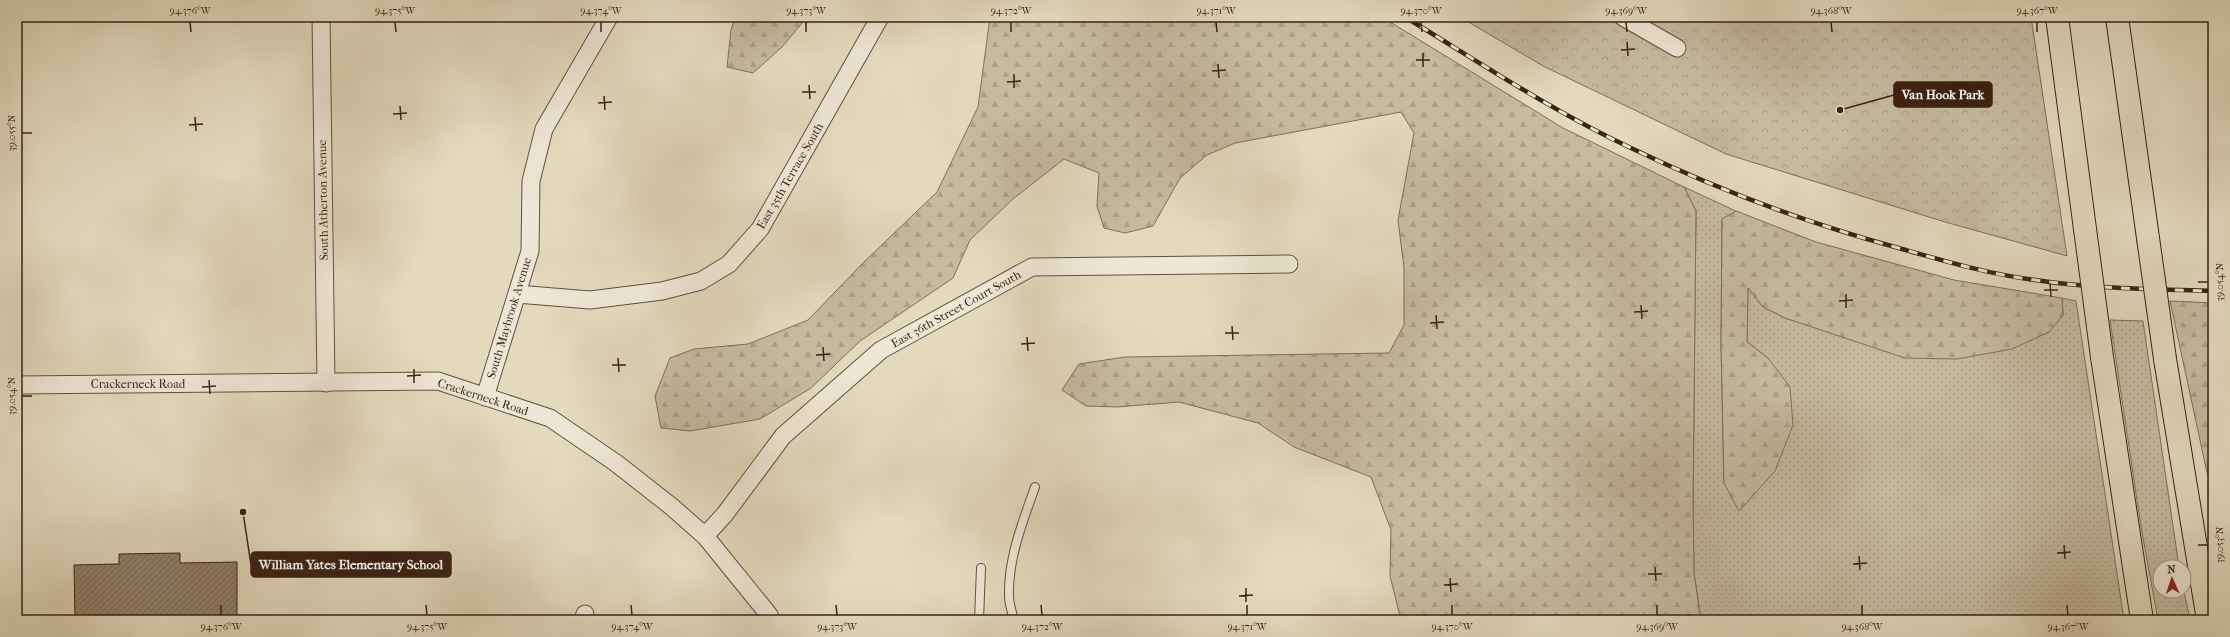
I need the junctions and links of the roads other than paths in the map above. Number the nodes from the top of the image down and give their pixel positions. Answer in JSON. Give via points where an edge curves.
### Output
{"nodes":[{"id":1,"x":321,"y":17,"type":"edge"},
{"id":2,"x":609,"y":17,"type":"edge"},
{"id":3,"x":880,"y":17,"type":"edge"},
{"id":4,"x":1623,"y":17,"type":"edge"},
{"id":5,"x":2057,"y":17,"type":"edge"},
{"id":6,"x":2117,"y":17,"type":"edge"},
{"id":7,"x":1678,"y":48,"type":"dead end"},
{"id":8,"x":1289,"y":264,"type":"dead end"},
{"id":9,"x":517,"y":294,"type":"junction"},
{"id":10,"x":326,"y":383,"type":"junction"},
{"id":11,"x":17,"y":385,"type":"edge"},
{"id":12,"x":485,"y":397,"type":"junction"},
{"id":13,"x":1035,"y":487,"type":"dead end"},
{"id":14,"x":705,"y":536,"type":"junction"},
{"id":15,"x":981,"y":568,"type":"dead end"},
{"id":16,"x":771,"y":620,"type":"edge"},
{"id":17,"x":979,"y":620,"type":"edge"},
{"id":18,"x":1014,"y":620,"type":"edge"},
{"id":19,"x":2142,"y":620,"type":"edge"},
{"id":20,"x":2208,"y":620,"type":"edge"}],
"edges":[{"from":1,"to":10,"type":"street","name":"South Atherton Avenue"},
{"from":2,"to":9,"type":"street","name":"South Maybrook Avenue","via":[[544,129],[531,181],[530,251]]},
{"from":3,"to":9,"type":"street","name":"East 35th Terrace South","via":[[760,229],[729,264],[701,281],[662,291],[590,300]]},
{"from":4,"to":7,"type":"street"},
{"from":5,"to":19,"type":"highway","bridge":true,"via":[[2102,357]]},
{"from":6,"to":20,"type":"highway","bridge":true,"via":[[2165,359]]},
{"from":8,"to":14,"type":"street","name":"East 36th Street Court South","via":[[1032,267],[881,350],[783,436],[726,514]]},
{"from":9,"to":12,"type":"street","name":"South Maybrook Avenue"},
{"from":10,"to":11,"type":"street","name":"Crackerneck Road"},
{"from":10,"to":12,"type":"street","name":"Crackerneck Road","via":[[438,381]]},
{"from":12,"to":14,"type":"street","name":"Crackerneck Road","via":[[550,418],[616,463]]},
{"from":13,"to":18,"type":"lane","via":[[1018,534],[1010,577],[1009,596]]},
{"from":14,"to":16,"type":"street","name":"Crackerneck Road"},
{"from":15,"to":17,"type":"lane"}]}
